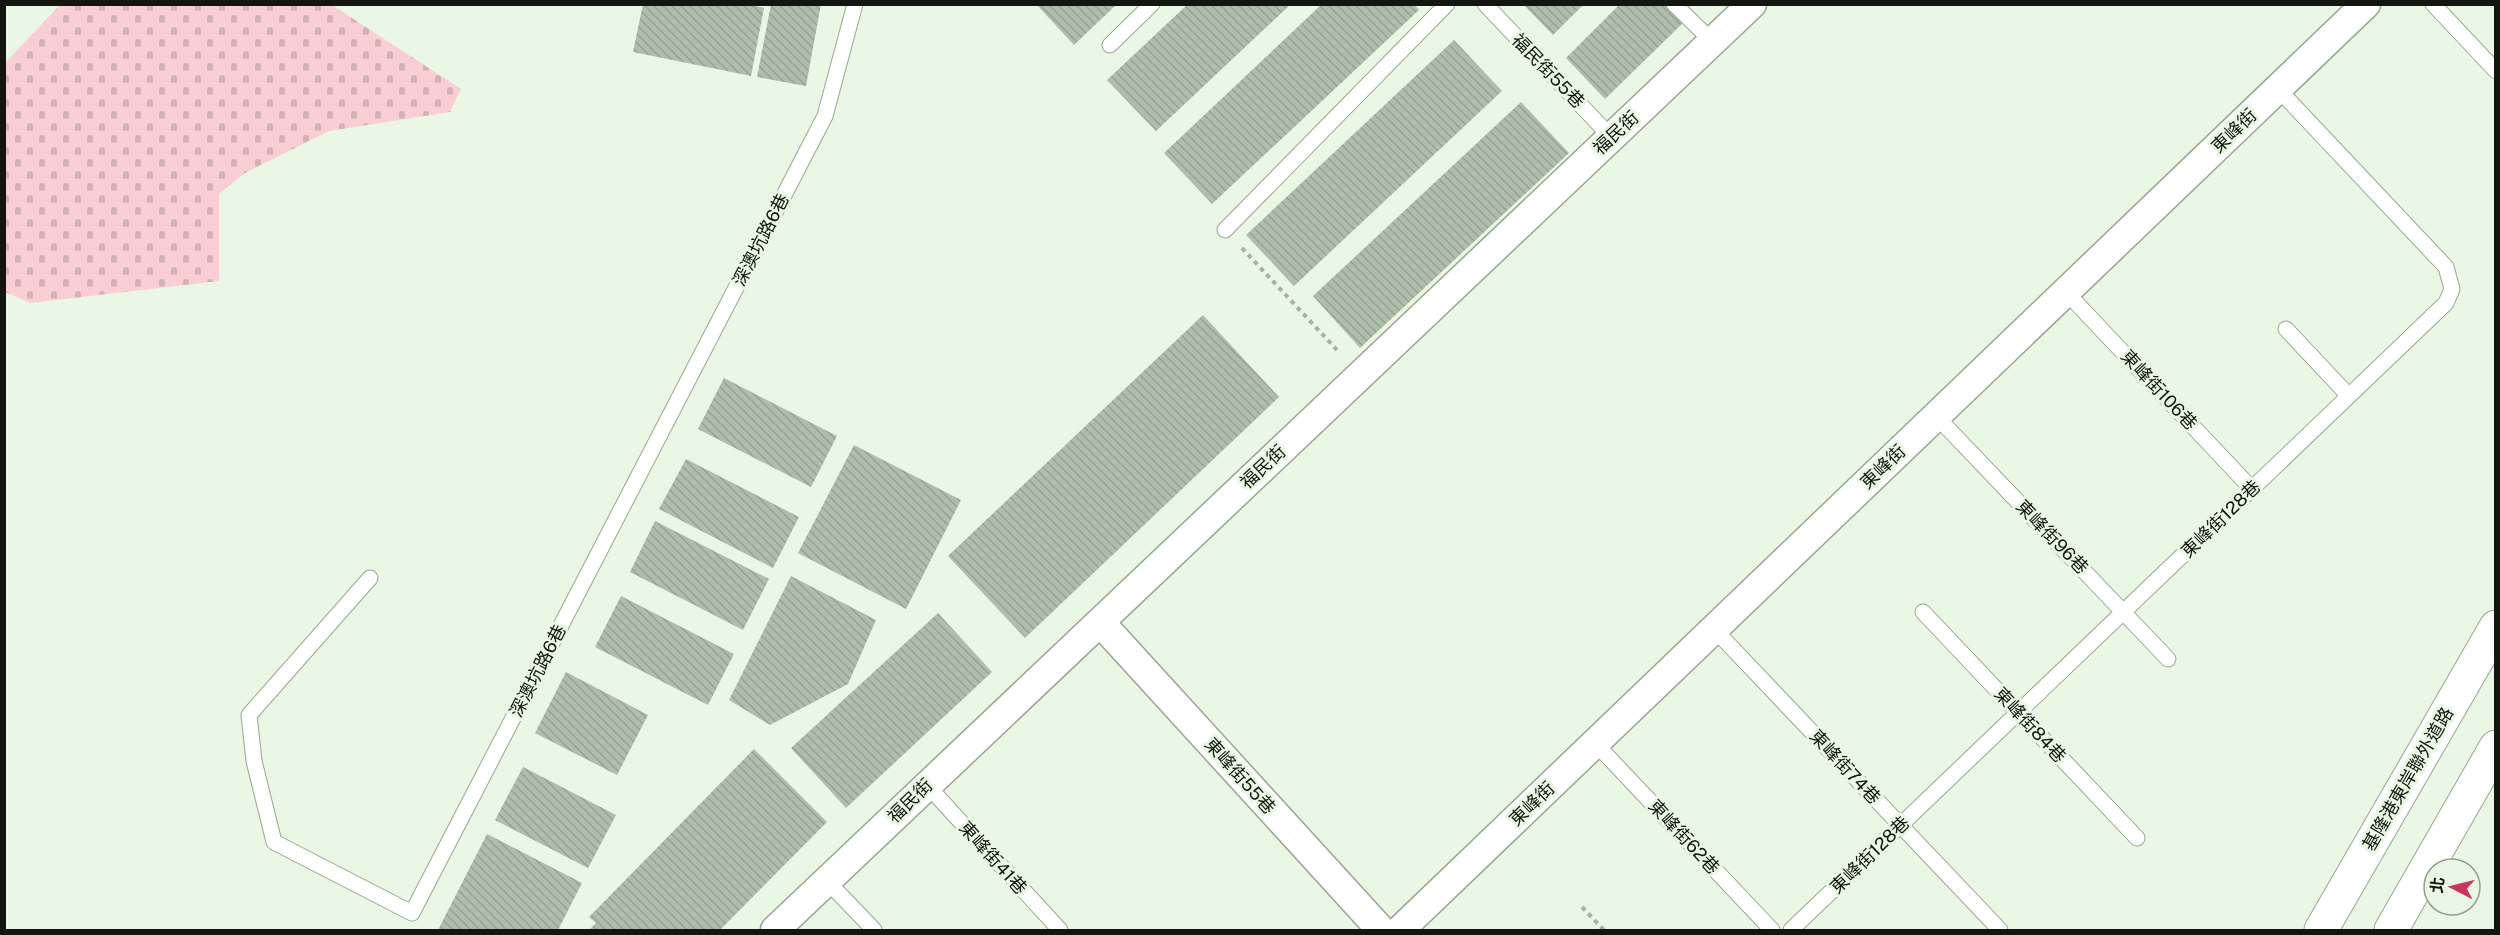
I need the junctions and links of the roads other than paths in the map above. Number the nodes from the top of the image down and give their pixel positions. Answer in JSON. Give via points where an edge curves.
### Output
{"nodes":[{"id":1,"x":855,"y":4,"type":"edge"},
{"id":2,"x":1152,"y":4,"type":"edge"},
{"id":3,"x":1447,"y":4,"type":"edge"},
{"id":4,"x":1485,"y":4,"type":"edge"},
{"id":5,"x":1674,"y":4,"type":"edge"},
{"id":6,"x":1752,"y":4,"type":"edge"},
{"id":7,"x":2366,"y":4,"type":"edge"},
{"id":8,"x":2433,"y":4,"type":"edge"},
{"id":9,"x":1713,"y":42,"type":"junction"},
{"id":10,"x":1110,"y":45,"type":"dead end"},
{"id":11,"x":2496,"y":71,"type":"edge"},
{"id":12,"x":2277,"y":89,"type":"junction"},
{"id":13,"x":1611,"y":136,"type":"junction"},
{"id":14,"x":1225,"y":230,"type":"road end"},
{"id":15,"x":2066,"y":292,"type":"junction"},
{"id":16,"x":2286,"y":329,"type":"dead end"},
{"id":17,"x":2349,"y":396,"type":"junction"},
{"id":18,"x":1936,"y":416,"type":"junction"},
{"id":19,"x":2252,"y":489,"type":"junction"},
{"id":20,"x":370,"y":578,"type":"dead end"},
{"id":21,"x":1923,"y":612,"type":"dead end"},
{"id":22,"x":2123,"y":612,"type":"junction"},
{"id":23,"x":2496,"y":614,"type":"edge"},
{"id":24,"x":1100,"y":622,"type":"junction"},
{"id":25,"x":1714,"y":629,"type":"junction"},
{"id":26,"x":2488,"y":640,"type":"edge"},
{"id":27,"x":2168,"y":659,"type":"dead end"},
{"id":28,"x":2018,"y":713,"type":"junction"},
{"id":29,"x":1595,"y":743,"type":"junction"},
{"id":30,"x":2496,"y":747,"type":"edge"},
{"id":31,"x":927,"y":785,"type":"junction"},
{"id":32,"x":1901,"y":825,"type":"junction"},
{"id":33,"x":2137,"y":838,"type":"dead end"},
{"id":34,"x":828,"y":882,"type":"junction"},
{"id":35,"x":775,"y":930,"type":"edge"},
{"id":36,"x":874,"y":930,"type":"edge"},
{"id":37,"x":1060,"y":930,"type":"edge"},
{"id":38,"x":1381,"y":930,"type":"edge"},
{"id":39,"x":1400,"y":930,"type":"edge"},
{"id":40,"x":1772,"y":930,"type":"edge"},
{"id":41,"x":1791,"y":930,"type":"edge"},
{"id":42,"x":2000,"y":930,"type":"edge"},
{"id":43,"x":2321,"y":930,"type":"edge"},
{"id":44,"x":2391,"y":930,"type":"edge"}],
"edges":[{"from":1,"to":20,"type":"lane","name":"深澳坑路6巷","via":[[825,116],[412,913],[274,842],[254,761],[249,715]]},
{"from":2,"to":10,"type":"lane"},
{"from":3,"to":14,"type":"lane"},
{"from":4,"to":13,"type":"lane","name":"福民街55巷"},
{"from":5,"to":9,"type":"lane"},
{"from":6,"to":9,"type":"street","name":"福民街"},
{"from":7,"to":12,"type":"street","name":"東峰街"},
{"from":8,"to":11,"type":"lane"},
{"from":9,"to":13,"type":"street","name":"福民街"},
{"from":12,"to":15,"type":"street","name":"東峰街"},
{"from":12,"to":17,"type":"lane","name":"東峰街128巷","via":[[2446,267],[2452,289],[2446,303]]},
{"from":13,"to":24,"type":"street","name":"福民街"},
{"from":15,"to":18,"type":"street","name":"東峰街"},
{"from":15,"to":19,"type":"lane","name":"東峰街106巷"},
{"from":16,"to":17,"type":"lane"},
{"from":17,"to":19,"type":"lane","name":"東峰街128巷"},
{"from":18,"to":22,"type":"lane","name":"東峰街96巷"},
{"from":18,"to":25,"type":"street","name":"東峰街"},
{"from":19,"to":22,"type":"lane","name":"東峰街128巷"},
{"from":21,"to":28,"type":"lane","name":"東峰街84巷"},
{"from":22,"to":27,"type":"lane","name":"東峰街96巷"},
{"from":22,"to":28,"type":"lane","name":"東峰街128巷"},
{"from":23,"to":26,"type":"highway","name":"基隆港東岸聯外道路"},
{"from":24,"to":31,"type":"street","name":"福民街"},
{"from":24,"to":38,"type":"street","name":"東峰街55巷"},
{"from":25,"to":29,"type":"street","name":"東峰街"},
{"from":25,"to":32,"type":"lane","name":"東峰街74巷"},
{"from":26,"to":43,"type":"highway","name":"基隆港東岸聯外道路"},
{"from":28,"to":32,"type":"lane","name":"東峰街128巷"},
{"from":28,"to":33,"type":"lane","name":"東峰街84巷"},
{"from":29,"to":39,"type":"street","name":"東峰街"},
{"from":29,"to":40,"type":"lane","name":"東峰街62巷"},
{"from":30,"to":44,"type":"highway"},
{"from":31,"to":34,"type":"street","name":"福民街"},
{"from":31,"to":37,"type":"lane","name":"東峰街41巷"},
{"from":32,"to":41,"type":"lane","name":"東峰街128巷"},
{"from":32,"to":42,"type":"lane","name":"東峰街74巷"},
{"from":34,"to":35,"type":"street","name":"福民街"},
{"from":34,"to":36,"type":"lane"}]}
